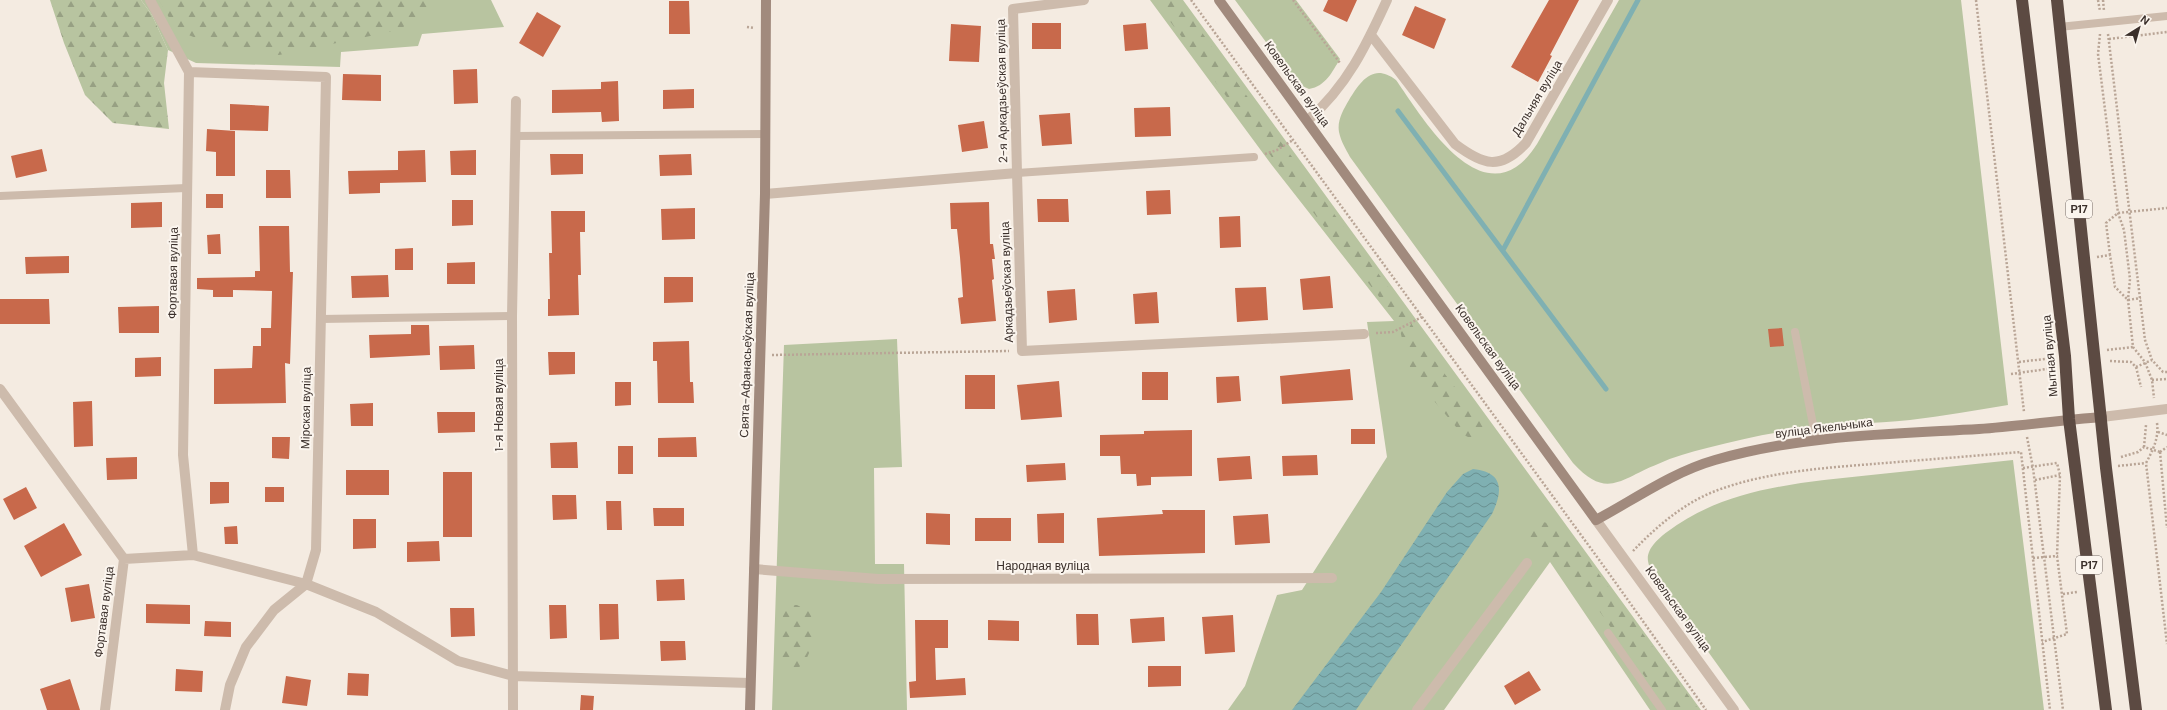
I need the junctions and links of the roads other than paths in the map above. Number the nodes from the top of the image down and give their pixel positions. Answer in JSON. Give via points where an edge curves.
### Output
{"nodes":[{"id":1,"x":150,"y":0,"type":"edge"},
{"id":2,"x":766,"y":0,"type":"edge"},
{"id":3,"x":1084,"y":0,"type":"edge"},
{"id":4,"x":1219,"y":0,"type":"edge"},
{"id":5,"x":1387,"y":0,"type":"edge"},
{"id":6,"x":1608,"y":0,"type":"edge"},
{"id":7,"x":2022,"y":0,"type":"edge"},
{"id":8,"x":2056,"y":0,"type":"edge"},
{"id":9,"x":2167,"y":16,"type":"edge"},
{"id":10,"x":2060,"y":27,"type":"junction"},
{"id":11,"x":1371,"y":35,"type":"junction"},
{"id":12,"x":189,"y":72,"type":"junction"},
{"id":13,"x":516,"y":101,"type":"dead end"},
{"id":14,"x":1308,"y":120,"type":"junction"},
{"id":15,"x":766,"y":134,"type":"junction"},
{"id":16,"x":515,"y":136,"type":"junction"},
{"id":17,"x":1254,"y":157,"type":"road end"},
{"id":18,"x":1017,"y":173,"type":"junction"},
{"id":19,"x":186,"y":188,"type":"junction"},
{"id":20,"x":764,"y":194,"type":"junction"},
{"id":21,"x":0,"y":196,"type":"edge"},
{"id":22,"x":512,"y":316,"type":"junction"},
{"id":23,"x":321,"y":318,"type":"junction"},
{"id":24,"x":1795,"y":332,"type":"dead end"},
{"id":25,"x":1364,"y":334,"type":"road end"},
{"id":26,"x":0,"y":389,"type":"edge"},
{"id":27,"x":2167,"y":409,"type":"edge"},
{"id":28,"x":2102,"y":417,"type":"junction"},
{"id":29,"x":2070,"y":419,"type":"junction"},
{"id":30,"x":1816,"y":440,"type":"junction"},
{"id":31,"x":1596,"y":520,"type":"junction"},
{"id":32,"x":193,"y":555,"type":"junction"},
{"id":33,"x":124,"y":559,"type":"junction"},
{"id":34,"x":1527,"y":563,"type":"dead end"},
{"id":35,"x":754,"y":569,"type":"junction"},
{"id":36,"x":1332,"y":578,"type":"dead end"},
{"id":37,"x":306,"y":584,"type":"junction"},
{"id":38,"x":1608,"y":633,"type":"dead end"},
{"id":39,"x":513,"y":676,"type":"junction"},
{"id":40,"x":750,"y":683,"type":"junction"},
{"id":41,"x":105,"y":710,"type":"edge"},
{"id":42,"x":225,"y":710,"type":"edge"},
{"id":43,"x":513,"y":710,"type":"edge"},
{"id":44,"x":750,"y":710,"type":"edge"},
{"id":45,"x":1417,"y":710,"type":"edge"},
{"id":46,"x":1662,"y":710,"type":"edge"},
{"id":47,"x":1734,"y":710,"type":"edge"},
{"id":48,"x":2106,"y":710,"type":"edge"},
{"id":49,"x":2136,"y":710,"type":"edge"}],
"edges":[{"from":1,"to":12,"type":"street","name":"Фортавая вуліца"},
{"from":2,"to":15,"type":"main road","name":"Свята-Афанасьеўская вуліца"},
{"from":3,"to":18,"type":"street","name":"2-я Аркадзьеўская вуліца","via":[[1013,9]]},
{"from":4,"to":14,"type":"main road","name":"Ковельская вуліца"},
{"from":5,"to":11,"type":"street"},
{"from":6,"to":11,"type":"street","name":"Дальняя вуліца","via":[[1526,143],[1507,160],[1495,162],[1481,160],[1455,144]]},
{"from":7,"to":29,"type":"highway","name":"Мытная вуліца","number":"Р17","via":[[2065,356]]},
{"from":8,"to":10,"type":"highway","number":"Р17"},
{"from":9,"to":10,"type":"lane"},
{"from":10,"to":28,"type":"highway","number":"Р17"},
{"from":11,"to":14,"type":"street","via":[[1329,100]]},
{"from":12,"to":19,"type":"street","name":"Фортавая вуліца"},
{"from":12,"to":23,"type":"street","name":"Мірская вуліца","via":[[326,77]]},
{"from":13,"to":16,"type":"street","name":"1-я Новая вуліца"},
{"from":14,"to":31,"type":"main road","name":"Ковельская вуліца"},
{"from":15,"to":16,"type":"lane"},
{"from":15,"to":20,"type":"main road","name":"Свята-Афанасьеўская вуліца"},
{"from":16,"to":22,"type":"street","name":"1-я Новая вуліца"},
{"from":17,"to":18,"type":"lane"},
{"from":18,"to":20,"type":"street"},
{"from":18,"to":25,"type":"street","name":"Аркадзьеўская вуліца","via":[[1022,351]]},
{"from":19,"to":21,"type":"lane"},
{"from":19,"to":32,"type":"street","name":"Фортавая вуліца","via":[[183,455]]},
{"from":20,"to":35,"type":"main road","name":"Свята-Афанасьеўская вуліца"},
{"from":22,"to":23,"type":"lane"},
{"from":22,"to":39,"type":"street","name":"1-я Новая вуліца"},
{"from":23,"to":37,"type":"street","name":"Мірская вуліца","via":[[316,550]]},
{"from":24,"to":30,"type":"lane"},
{"from":26,"to":33,"type":"street","name":"Фортавая вуліца"},
{"from":27,"to":28,"type":"street"},
{"from":28,"to":29,"type":"main road","name":"вуліца Якельчыка"},
{"from":28,"to":49,"type":"highway","number":"Р17"},
{"from":29,"to":30,"type":"main road","name":"вуліца Якельчыка","via":[[2015,426]]},
{"from":29,"to":48,"type":"highway","name":"Мытная вуліца","number":"Р17"},
{"from":30,"to":31,"type":"main road","name":"вуліца Якельчыка","via":[[1714,460],[1678,475]]},
{"from":31,"to":47,"type":"street","name":"Ковельская вуліца"},
{"from":32,"to":33,"type":"street"},
{"from":32,"to":37,"type":"street"},
{"from":33,"to":41,"type":"street","name":"Фортавая вуліца"},
{"from":34,"to":45,"type":"street"},
{"from":35,"to":36,"type":"street","name":"Народная вуліца","via":[[878,579]]},
{"from":35,"to":40,"type":"main road","name":"Свята-Афанасьеўская вуліца"},
{"from":37,"to":39,"type":"street","via":[[376,612],[458,661]]},
{"from":37,"to":42,"type":"street","via":[[274,610],[246,647],[230,685]]},
{"from":38,"to":46,"type":"lane"},
{"from":39,"to":40,"type":"street"},
{"from":39,"to":43,"type":"street","name":"1-я Новая вуліца"},
{"from":40,"to":44,"type":"main road","name":"Свята-Афанасьеўская вуліца"}]}
